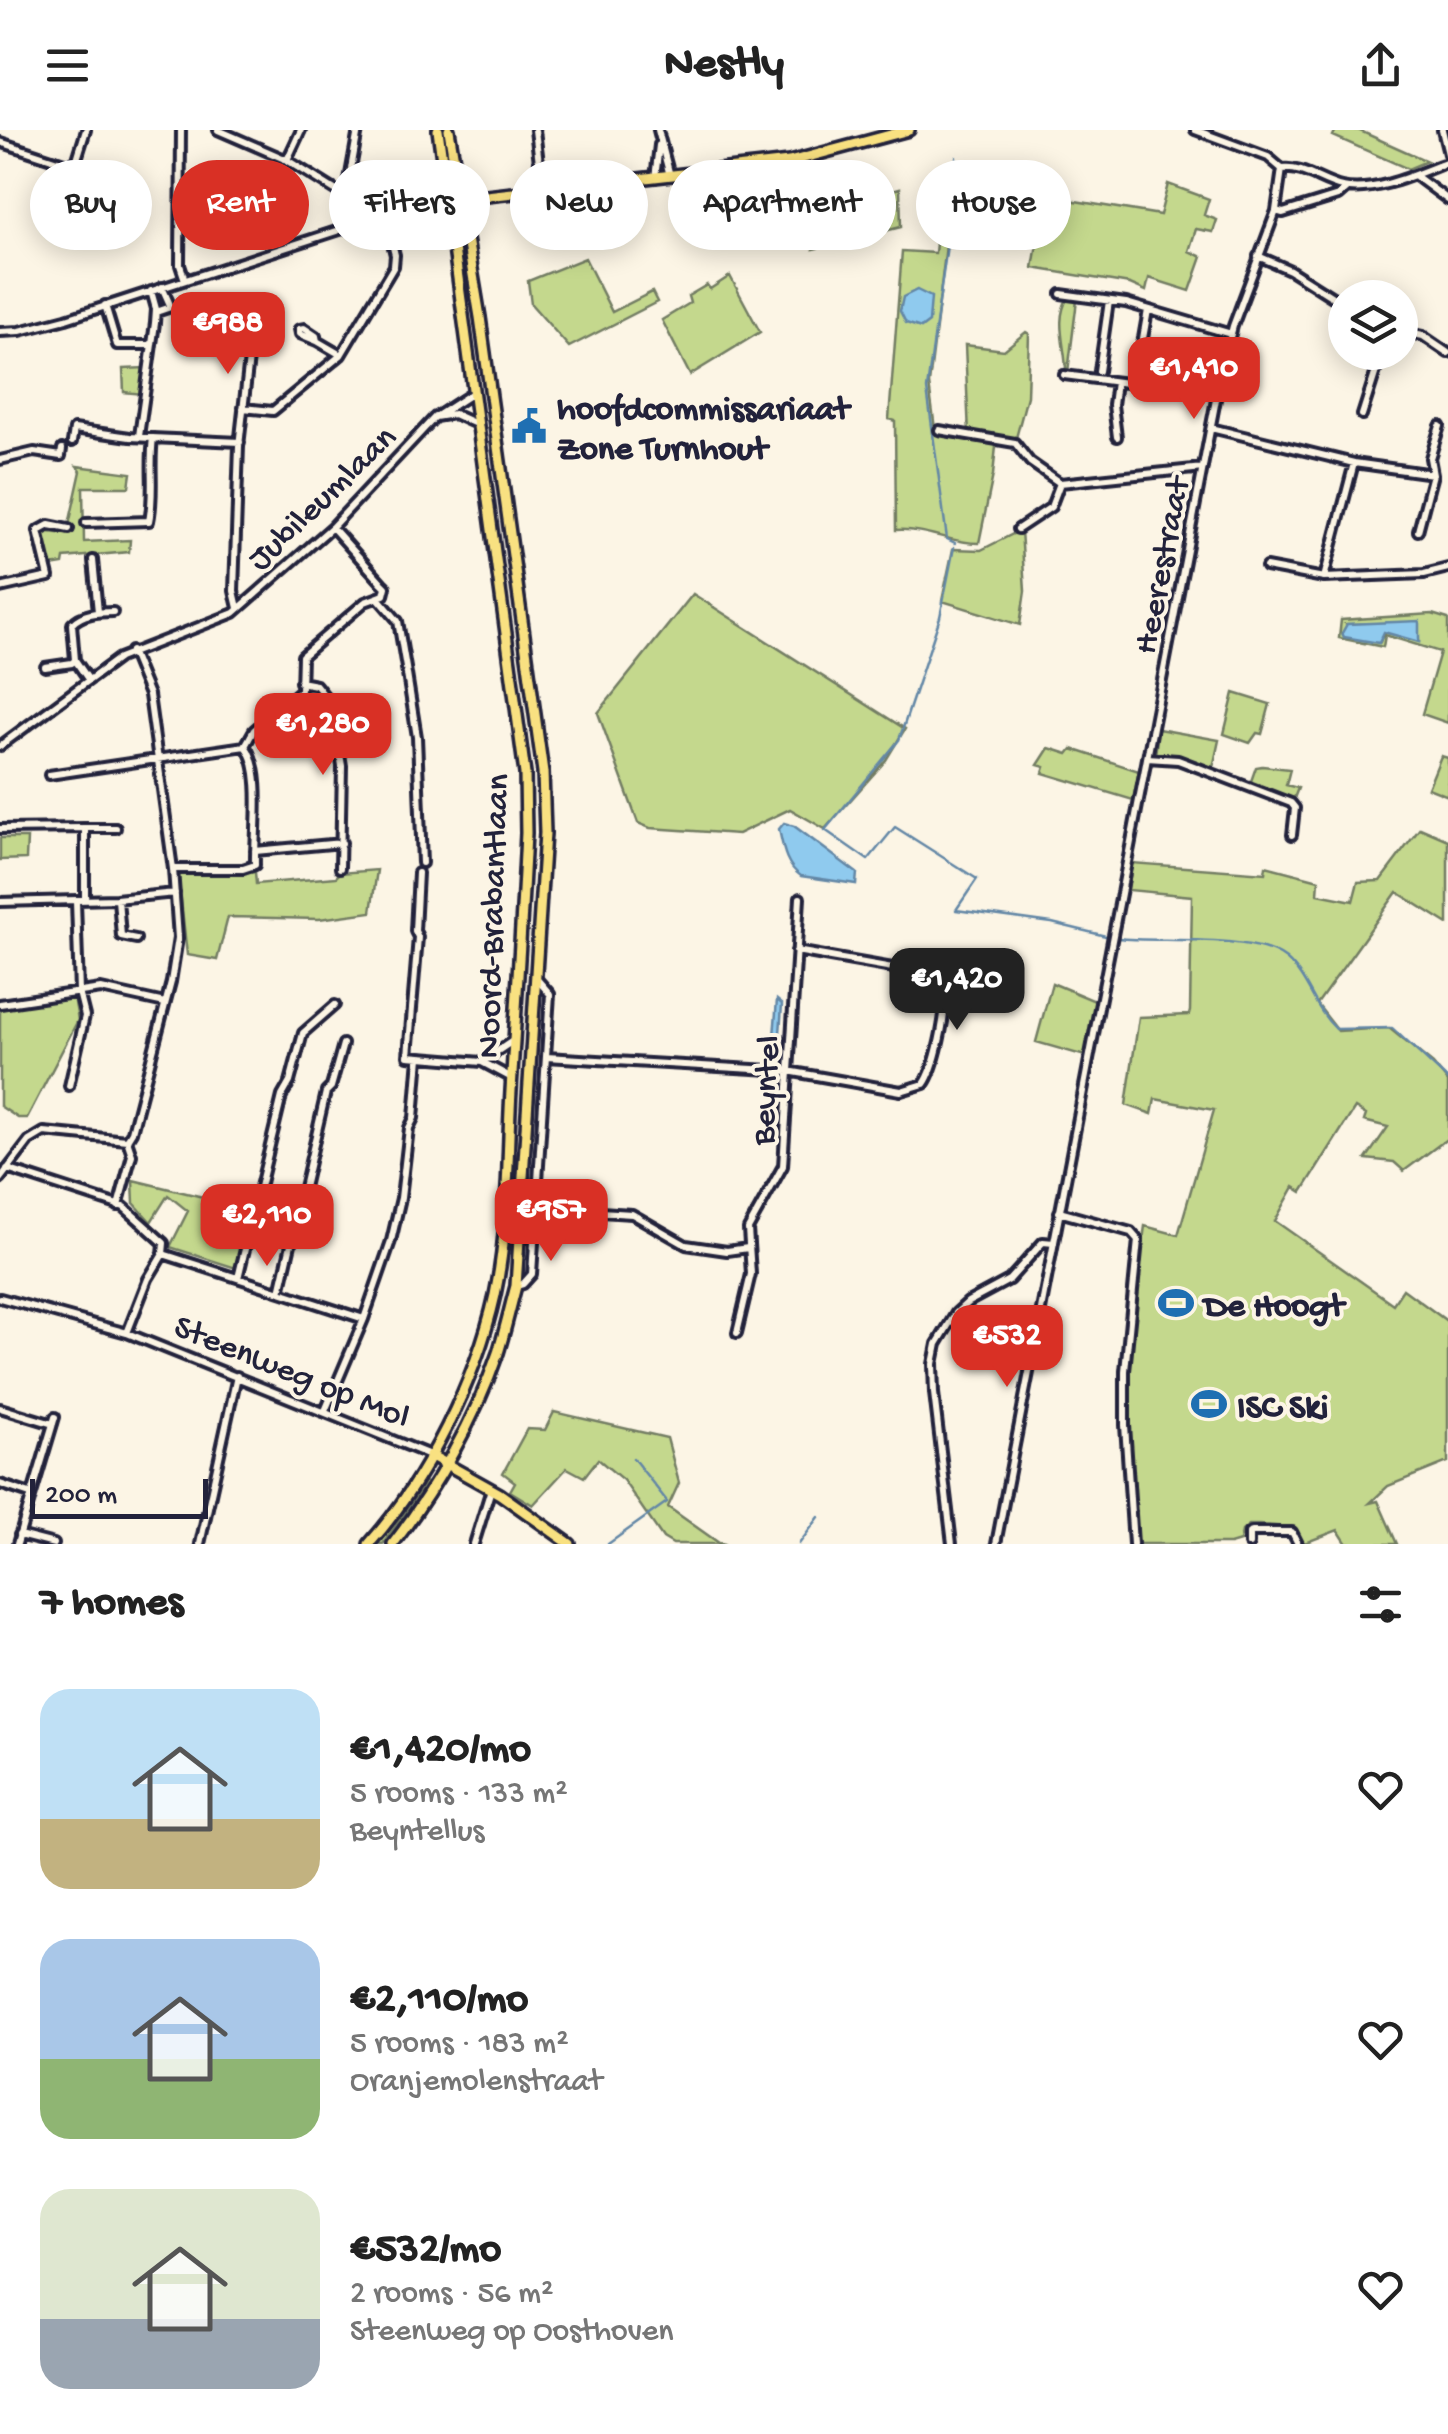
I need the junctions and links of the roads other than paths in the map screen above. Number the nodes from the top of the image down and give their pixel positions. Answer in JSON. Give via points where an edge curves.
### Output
{"nodes":[{"id":1,"x":86,"y":130,"type":"edge"},
{"id":2,"x":180,"y":130,"type":"edge"},
{"id":3,"x":218,"y":130,"type":"edge"},
{"id":4,"x":301,"y":130,"type":"edge"},
{"id":5,"x":358,"y":130,"type":"edge"},
{"id":6,"x":438,"y":130,"type":"edge"},
{"id":7,"x":449,"y":130,"type":"edge"},
{"id":8,"x":535,"y":130,"type":"edge"},
{"id":9,"x":658,"y":130,"type":"edge"},
{"id":10,"x":909,"y":130,"type":"edge"},
{"id":11,"x":1195,"y":130,"type":"edge"},
{"id":12,"x":1442,"y":130,"type":"edge"},
{"id":13,"x":0,"y":142,"type":"edge"},
{"id":14,"x":660,"y":144,"type":"junction"},
{"id":15,"x":1448,"y":154,"type":"edge"},
{"id":16,"x":286,"y":160,"type":"joint"},
{"id":17,"x":353,"y":160,"type":"edge"},
{"id":18,"x":442,"y":160,"type":"edge"},
{"id":19,"x":455,"y":160,"type":"edge"},
{"id":20,"x":539,"y":160,"type":"edge"},
{"id":21,"x":796,"y":160,"type":"edge"},
{"id":22,"x":1448,"y":162,"type":"edge"},
{"id":23,"x":668,"y":170,"type":"edge"},
{"id":24,"x":1282,"y":170,"type":"junction"},
{"id":25,"x":668,"y":176,"type":"edge"},
{"id":26,"x":1417,"y":177,"type":"junction"},
{"id":27,"x":655,"y":178,"type":"junction"},
{"id":28,"x":1347,"y":188,"type":"junction"},
{"id":29,"x":490,"y":195,"type":"edge"},
{"id":30,"x":1448,"y":200,"type":"edge"},
{"id":31,"x":1276,"y":211,"type":"junction"},
{"id":32,"x":329,"y":233,"type":"edge"},
{"id":33,"x":394,"y":250,"type":"edge"},
{"id":34,"x":454,"y":250,"type":"edge"},
{"id":35,"x":470,"y":250,"type":"edge"},
{"id":36,"x":1258,"y":256,"type":"junction"},
{"id":37,"x":185,"y":280,"type":"junction"},
{"id":38,"x":162,"y":287,"type":"junction"},
{"id":39,"x":151,"y":291,"type":"junction"},
{"id":40,"x":1061,"y":294,"type":"dead end"},
{"id":41,"x":1328,"y":294,"type":"edge"},
{"id":42,"x":1109,"y":301,"type":"junction"},
{"id":43,"x":105,"y":305,"type":"junction"},
{"id":44,"x":1148,"y":310,"type":"junction"},
{"id":45,"x":156,"y":312,"type":"junction"},
{"id":46,"x":0,"y":332,"type":"edge"},
{"id":47,"x":1231,"y":334,"type":"junction"},
{"id":48,"x":1418,"y":335,"type":"edge"},
{"id":49,"x":317,"y":341,"type":"dead end"},
{"id":50,"x":151,"y":344,"type":"junction"},
{"id":51,"x":250,"y":349,"type":"dead end"},
{"id":52,"x":1448,"y":353,"type":"edge"},
{"id":53,"x":342,"y":354,"type":"junction"},
{"id":54,"x":1376,"y":370,"type":"edge"},
{"id":55,"x":1099,"y":371,"type":"dead end"},
{"id":56,"x":1064,"y":375,"type":"dead end"},
{"id":57,"x":1116,"y":382,"type":"junction"},
{"id":58,"x":472,"y":394,"type":"junction"},
{"id":59,"x":243,"y":408,"type":"junction"},
{"id":60,"x":1362,"y":415,"type":"dead end"},
{"id":61,"x":434,"y":418,"type":"junction"},
{"id":62,"x":476,"y":424,"type":"junction"},
{"id":63,"x":1440,"y":426,"type":"dead end"},
{"id":64,"x":1211,"y":428,"type":"junction"},
{"id":65,"x":939,"y":430,"type":"dead end"},
{"id":66,"x":139,"y":436,"type":"junction"},
{"id":67,"x":1117,"y":437,"type":"dead end"},
{"id":68,"x":153,"y":438,"type":"junction"},
{"id":69,"x":72,"y":442,"type":"dead end"},
{"id":70,"x":240,"y":444,"type":"junction"},
{"id":71,"x":62,"y":449,"type":"dead end"},
{"id":72,"x":0,"y":460,"type":"edge"},
{"id":73,"x":1354,"y":463,"type":"junction"},
{"id":74,"x":1203,"y":468,"type":"junction"},
{"id":75,"x":1433,"y":474,"type":"junction"},
{"id":76,"x":1060,"y":482,"type":"junction"},
{"id":77,"x":86,"y":523,"type":"dead end"},
{"id":78,"x":332,"y":527,"type":"junction"},
{"id":79,"x":69,"y":529,"type":"dead end"},
{"id":80,"x":1018,"y":529,"type":"dead end"},
{"id":81,"x":1418,"y":531,"type":"dead end"},
{"id":82,"x":93,"y":560,"type":"dead end"},
{"id":83,"x":1266,"y":568,"type":"dead end"},
{"id":84,"x":1448,"y":568,"type":"edge"},
{"id":85,"x":1324,"y":578,"type":"junction"},
{"id":86,"x":0,"y":588,"type":"edge"},
{"id":87,"x":378,"y":598,"type":"junction"},
{"id":88,"x":238,"y":608,"type":"junction"},
{"id":89,"x":98,"y":612,"type":"junction"},
{"id":90,"x":112,"y":612,"type":"dead end"},
{"id":91,"x":131,"y":651,"type":"junction"},
{"id":92,"x":75,"y":660,"type":"junction"},
{"id":93,"x":46,"y":667,"type":"dead end"},
{"id":94,"x":88,"y":679,"type":"junction"},
{"id":95,"x":300,"y":682,"type":"junction"},
{"id":96,"x":0,"y":746,"type":"edge"},
{"id":97,"x":245,"y":746,"type":"junction"},
{"id":98,"x":1147,"y":758,"type":"junction"},
{"id":99,"x":159,"y":759,"type":"junction"},
{"id":100,"x":49,"y":775,"type":"dead end"},
{"id":101,"x":86,"y":828,"type":"junction"},
{"id":102,"x":116,"y":828,"type":"dead end"},
{"id":103,"x":0,"y":830,"type":"edge"},
{"id":104,"x":1292,"y":834,"type":"dead end"},
{"id":105,"x":342,"y":843,"type":"junction"},
{"id":106,"x":255,"y":851,"type":"junction"},
{"id":107,"x":422,"y":863,"type":"dead end"},
{"id":108,"x":340,"y":868,"type":"dead end"},
{"id":109,"x":172,"y":869,"type":"junction"},
{"id":110,"x":418,"y":873,"type":"dead end"},
{"id":111,"x":175,"y":893,"type":"junction"},
{"id":112,"x":800,"y":898,"type":"dead end"},
{"id":113,"x":118,"y":899,"type":"junction"},
{"id":114,"x":85,"y":900,"type":"junction"},
{"id":115,"x":76,"y":901,"type":"junction"},
{"id":116,"x":0,"y":902,"type":"edge"},
{"id":117,"x":136,"y":939,"type":"dead end"},
{"id":118,"x":796,"y":951,"type":"junction"},
{"id":119,"x":518,"y":976,"type":"junction"},
{"id":120,"x":536,"y":978,"type":"junction"},
{"id":121,"x":79,"y":992,"type":"junction"},
{"id":122,"x":165,"y":1003,"type":"junction"},
{"id":123,"x":0,"y":1004,"type":"edge"},
{"id":124,"x":335,"y":1005,"type":"dead end"},
{"id":125,"x":514,"y":1039,"type":"junction"},
{"id":126,"x":343,"y":1044,"type":"dead end"},
{"id":127,"x":420,"y":1057,"type":"junction"},
{"id":128,"x":546,"y":1057,"type":"junction"},
{"id":129,"x":482,"y":1062,"type":"junction"},
{"id":130,"x":788,"y":1071,"type":"junction"},
{"id":131,"x":512,"y":1078,"type":"junction"},
{"id":132,"x":70,"y":1086,"type":"dead end"},
{"id":133,"x":126,"y":1140,"type":"junction"},
{"id":134,"x":7,"y":1169,"type":"junction"},
{"id":135,"x":0,"y":1179,"type":"edge"},
{"id":136,"x":118,"y":1206,"type":"junction"},
{"id":137,"x":538,"y":1208,"type":"junction"},
{"id":138,"x":1059,"y":1212,"type":"junction"},
{"id":139,"x":1054,"y":1243,"type":"junction"},
{"id":140,"x":748,"y":1248,"type":"junction"},
{"id":141,"x":162,"y":1254,"type":"junction"},
{"id":142,"x":238,"y":1278,"type":"junction"},
{"id":143,"x":516,"y":1286,"type":"junction"},
{"id":144,"x":280,"y":1292,"type":"junction"},
{"id":145,"x":0,"y":1298,"type":"edge"},
{"id":146,"x":364,"y":1318,"type":"junction"},
{"id":147,"x":127,"y":1333,"type":"junction"},
{"id":148,"x":737,"y":1333,"type":"dead end"},
{"id":149,"x":237,"y":1376,"type":"junction"},
{"id":150,"x":0,"y":1408,"type":"edge"},
{"id":151,"x":324,"y":1411,"type":"junction"},
{"id":152,"x":430,"y":1455,"type":"junction"},
{"id":153,"x":446,"y":1463,"type":"junction"},
{"id":154,"x":0,"y":1484,"type":"edge"},
{"id":155,"x":491,"y":1489,"type":"junction"},
{"id":156,"x":30,"y":1494,"type":"junction"},
{"id":157,"x":18,"y":1540,"type":"edge"},
{"id":158,"x":54,"y":1544,"type":"edge"},
{"id":159,"x":200,"y":1544,"type":"edge"},
{"id":160,"x":370,"y":1544,"type":"edge"},
{"id":161,"x":393,"y":1544,"type":"edge"},
{"id":162,"x":474,"y":1544,"type":"edge"},
{"id":163,"x":570,"y":1544,"type":"edge"},
{"id":164,"x":952,"y":1544,"type":"edge"},
{"id":165,"x":996,"y":1544,"type":"edge"},
{"id":166,"x":1133,"y":1544,"type":"edge"},
{"id":167,"x":1249,"y":1544,"type":"edge"},
{"id":168,"x":1298,"y":1544,"type":"edge"}],
"edges":[{"from":1,"to":13,"type":"street","via":[[70,165]]},
{"from":2,"to":37,"type":"street"},
{"from":3,"to":16,"type":"street"},
{"from":4,"to":16,"type":"street"},
{"from":5,"to":17,"type":"street"},
{"from":6,"to":18,"type":"main road","name":"Noord-Brabantlaan"},
{"from":7,"to":19,"type":"main road","name":"Noord-Brabantlaan"},
{"from":8,"to":20,"type":"street"},
{"from":9,"to":14,"type":"street"},
{"from":10,"to":21,"type":"main road"},
{"from":11,"to":24,"type":"street","via":[[1268,157]]},
{"from":12,"to":15,"type":"street"},
{"from":14,"to":23,"type":"street"},
{"from":14,"to":27,"type":"street"},
{"from":22,"to":26,"type":"street"},
{"from":24,"to":28,"type":"street"},
{"from":24,"to":31,"type":"street","name":"Heerestraat"},
{"from":25,"to":27,"type":"main road"},
{"from":26,"to":28,"type":"street"},
{"from":26,"to":30,"type":"street"},
{"from":27,"to":29,"type":"main road"},
{"from":28,"to":31,"type":"street"},
{"from":31,"to":36,"type":"street","name":"Heerestraat"},
{"from":32,"to":37,"type":"street"},
{"from":33,"to":53,"type":"street","via":[[394,266]]},
{"from":34,"to":58,"type":"main road","name":"Noord-Brabantlaan"},
{"from":35,"to":120,"type":"main road","name":"Noord-Brabantlaan","via":[[543,772]]},
{"from":36,"to":41,"type":"street"},
{"from":36,"to":47,"type":"street","name":"Heerestraat"},
{"from":37,"to":38,"type":"street"},
{"from":38,"to":39,"type":"street"},
{"from":38,"to":45,"type":"street","via":[[171,307]]},
{"from":39,"to":43,"type":"street"},
{"from":39,"to":45,"type":"street"},
{"from":40,"to":42,"type":"street"},
{"from":42,"to":44,"type":"street"},
{"from":42,"to":55,"type":"street"},
{"from":43,"to":46,"type":"street"},
{"from":43,"to":50,"type":"street","via":[[117,345]]},
{"from":44,"to":47,"type":"street"},
{"from":44,"to":57,"type":"street","via":[[1136,380]]},
{"from":45,"to":50,"type":"street"},
{"from":47,"to":64,"type":"street","name":"Heerestraat"},
{"from":48,"to":52,"type":"street"},
{"from":49,"to":53,"type":"street"},
{"from":50,"to":66,"type":"street"},
{"from":51,"to":59,"type":"street"},
{"from":53,"to":59,"type":"street","via":[[273,410]]},
{"from":54,"to":60,"type":"street"},
{"from":56,"to":57,"type":"street"},
{"from":57,"to":67,"type":"street"},
{"from":58,"to":61,"type":"street","name":"Jubileumlaan"},
{"from":58,"to":62,"type":"main road","name":"Noord-Brabantlaan"},
{"from":59,"to":70,"type":"street"},
{"from":61,"to":62,"type":"street","name":"Jubileumlaan","via":[[454,414]]},
{"from":61,"to":78,"type":"street","name":"Jubileumlaan"},
{"from":62,"to":119,"type":"main road","name":"Noord-Brabantlaan","via":[[524,774]]},
{"from":63,"to":75,"type":"street","via":[[1430,458]]},
{"from":64,"to":73,"type":"street"},
{"from":64,"to":74,"type":"street","name":"Heerestraat"},
{"from":65,"to":76,"type":"street","via":[[1014,443]]},
{"from":66,"to":68,"type":"street"},
{"from":66,"to":69,"type":"street","via":[[74,429]]},
{"from":68,"to":70,"type":"street"},
{"from":68,"to":77,"type":"street","via":[[149,521]]},
{"from":70,"to":88,"type":"street"},
{"from":71,"to":72,"type":"street","via":[[61,456],[34,452]]},
{"from":73,"to":75,"type":"street"},
{"from":73,"to":85,"type":"street"},
{"from":74,"to":76,"type":"street"},
{"from":74,"to":98,"type":"street","name":"Heerestraat"},
{"from":75,"to":81,"type":"street"},
{"from":76,"to":80,"type":"street","via":[[1050,508]]},
{"from":78,"to":87,"type":"street","via":[[386,587]]},
{"from":78,"to":88,"type":"street","name":"Jubileumlaan"},
{"from":79,"to":86,"type":"street","via":[[48,525],[38,531],[49,577]]},
{"from":82,"to":89,"type":"street"},
{"from":83,"to":85,"type":"street"},
{"from":84,"to":85,"type":"street"},
{"from":87,"to":95,"type":"street","via":[[302,656]]},
{"from":87,"to":107,"type":"street","via":[[398,621],[406,668],[417,738]]},
{"from":88,"to":91,"type":"street","name":"Jubileumlaan"},
{"from":89,"to":90,"type":"street"},
{"from":89,"to":92,"type":"street","via":[[72,624]]},
{"from":91,"to":94,"type":"street","name":"Jubileumlaan"},
{"from":91,"to":99,"type":"street","via":[[149,696]]},
{"from":92,"to":93,"type":"street"},
{"from":92,"to":94,"type":"street"},
{"from":94,"to":96,"type":"street","name":"Jubileumlaan"},
{"from":95,"to":97,"type":"street","via":[[300,690]]},
{"from":95,"to":105,"type":"street","via":[[316,685],[334,711]]},
{"from":97,"to":99,"type":"street"},
{"from":97,"to":106,"type":"street","via":[[254,774]]},
{"from":98,"to":104,"type":"street","via":[[1178,760],[1290,802]]},
{"from":98,"to":138,"type":"street","name":"Heerestraat"},
{"from":99,"to":100,"type":"street"},
{"from":99,"to":109,"type":"street"},
{"from":101,"to":102,"type":"street"},
{"from":101,"to":103,"type":"street"},
{"from":101,"to":114,"type":"street"},
{"from":105,"to":106,"type":"street"},
{"from":105,"to":108,"type":"street"},
{"from":106,"to":109,"type":"street","via":[[255,864],[243,869]]},
{"from":109,"to":111,"type":"street"},
{"from":110,"to":127,"type":"street","via":[[407,1054]]},
{"from":111,"to":113,"type":"street"},
{"from":111,"to":122,"type":"street","via":[[178,938]]},
{"from":112,"to":118,"type":"street","name":"Beyntel"},
{"from":113,"to":114,"type":"street"},
{"from":113,"to":117,"type":"street","via":[[121,936]]},
{"from":114,"to":115,"type":"street"},
{"from":115,"to":116,"type":"street"},
{"from":115,"to":121,"type":"street"},
{"from":118,"to":130,"type":"street","name":"Beyntel"},
{"from":118,"to":130,"type":"street","via":[[922,973],[934,979],[944,1000],[931,1073],[916,1089]]},
{"from":119,"to":120,"type":"main road"},
{"from":119,"to":125,"type":"main road","name":"Noord-Brabantlaan"},
{"from":120,"to":128,"type":"street","name":"Noord-Brabantlaan","via":[[550,994]]},
{"from":120,"to":143,"type":"main road","name":"Noord-Brabantlaan"},
{"from":121,"to":122,"type":"street","via":[[111,990]]},
{"from":121,"to":123,"type":"street"},
{"from":121,"to":132,"type":"street","via":[[84,1016]]},
{"from":122,"to":133,"type":"street"},
{"from":124,"to":142,"type":"street","via":[[303,1033]]},
{"from":125,"to":129,"type":"street"},
{"from":125,"to":131,"type":"main road","name":"Noord-Brabantlaan"},
{"from":126,"to":144,"type":"street"},
{"from":127,"to":129,"type":"street"},
{"from":127,"to":146,"type":"street","via":[[400,1200]]},
{"from":128,"to":130,"type":"street"},
{"from":128,"to":137,"type":"street","name":"Noord-Brabantlaan"},
{"from":129,"to":131,"type":"street"},
{"from":130,"to":140,"type":"street","name":"Beyntel","via":[[783,1166],[753,1216]]},
{"from":131,"to":152,"type":"main road","name":"Noord-Brabantlaan","via":[[496,1292],[471,1373]]},
{"from":133,"to":134,"type":"street","via":[[44,1132]]},
{"from":133,"to":136,"type":"street","via":[[132,1155]]},
{"from":134,"to":135,"type":"street"},
{"from":134,"to":136,"type":"street"},
{"from":136,"to":141,"type":"street","via":[[164,1242]]},
{"from":137,"to":140,"type":"street","via":[[632,1214],[686,1245]]},
{"from":137,"to":143,"type":"street","name":"Noord-Brabantlaan","via":[[532,1274]]},
{"from":138,"to":139,"type":"street","name":"Heerestraat"},
{"from":138,"to":166,"type":"street","via":[[1131,1232],[1138,1240],[1125,1372]]},
{"from":139,"to":164,"type":"street","via":[[1043,1242],[1009,1280],[968,1302],[937,1344],[934,1393]]},
{"from":139,"to":165,"type":"street","name":"Heerestraat"},
{"from":140,"to":148,"type":"street","name":"Beyntel","via":[[751,1274]]},
{"from":141,"to":142,"type":"street"},
{"from":141,"to":147,"type":"street"},
{"from":142,"to":144,"type":"street"},
{"from":143,"to":153,"type":"main road","name":"Noord-Brabantlaan","via":[[498,1354]]},
{"from":144,"to":146,"type":"street"},
{"from":145,"to":147,"type":"street","name":"Steenweg op Mol"},
{"from":146,"to":151,"type":"street"},
{"from":147,"to":149,"type":"street","name":"Steenweg op Mol"},
{"from":149,"to":151,"type":"street","name":"Steenweg op Mol"},
{"from":149,"to":159,"type":"street"},
{"from":150,"to":156,"type":"street","via":[[54,1420]]},
{"from":151,"to":152,"type":"street","name":"Steenweg op Mol"},
{"from":152,"to":153,"type":"main road","name":"Steenweg op Mol"},
{"from":152,"to":160,"type":"main road","name":"Noord-Brabantlaan"},
{"from":153,"to":155,"type":"main road","name":"Steenweg op Mol"},
{"from":153,"to":161,"type":"main road","name":"Noord-Brabantlaan"},
{"from":154,"to":156,"type":"street"},
{"from":155,"to":162,"type":"street"},
{"from":155,"to":163,"type":"main road","name":"Steenweg op Mol"},
{"from":156,"to":157,"type":"street"},
{"from":157,"to":158,"type":"street"},
{"from":167,"to":168,"type":"street","via":[[1252,1532],[1292,1532]]}]}
